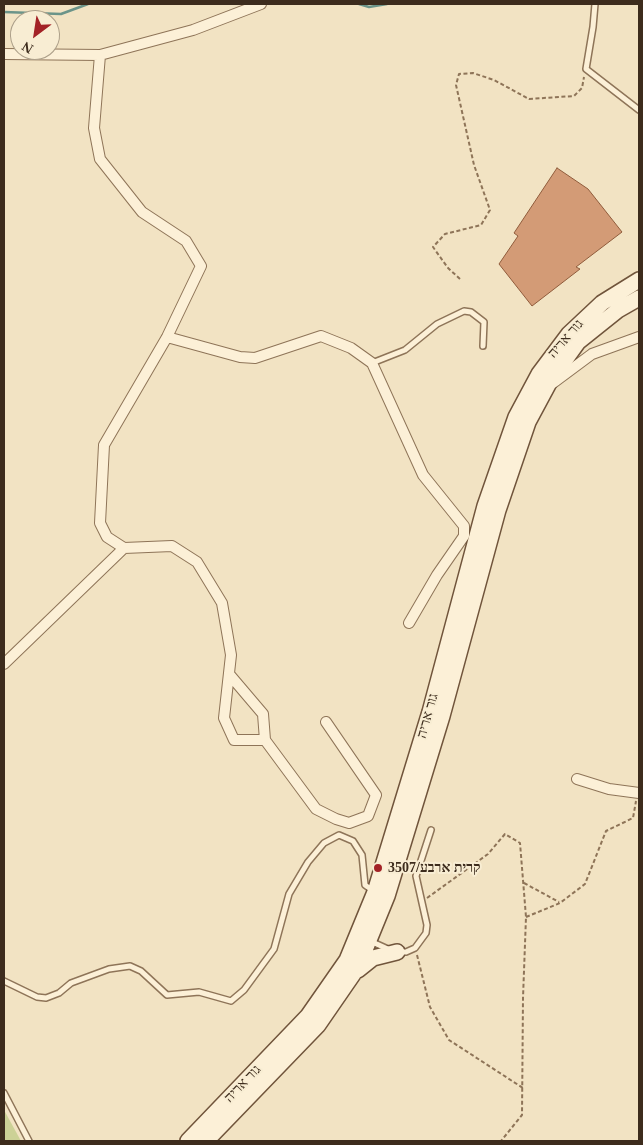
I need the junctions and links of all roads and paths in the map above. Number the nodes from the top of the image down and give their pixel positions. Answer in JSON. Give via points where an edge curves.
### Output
{"nodes":[{"id":1,"x":261,"y":4,"type":"edge"},
{"id":2,"x":595,"y":4,"type":"edge"},
{"id":3,"x":4,"y":54,"type":"edge"},
{"id":4,"x":100,"y":55,"type":"junction"},
{"id":5,"x":586,"y":69,"type":"junction"},
{"id":6,"x":639,"y":110,"type":"edge"},
{"id":7,"x":460,"y":279,"type":"dead end"},
{"id":8,"x":639,"y":280,"type":"edge"},
{"id":9,"x":639,"y":298,"type":"edge"},
{"id":10,"x":167,"y":337,"type":"junction"},
{"id":11,"x":639,"y":337,"type":"edge"},
{"id":12,"x":483,"y":346,"type":"dead end"},
{"id":13,"x":372,"y":363,"type":"junction"},
{"id":14,"x":545,"y":389,"type":"junction"},
{"id":15,"x":124,"y":548,"type":"junction"},
{"id":16,"x":408,"y":623,"type":"dead end"},
{"id":17,"x":4,"y":664,"type":"edge"},
{"id":18,"x":229,"y":674,"type":"junction"},
{"id":19,"x":326,"y":722,"type":"dead end"},
{"id":20,"x":265,"y":740,"type":"junction"},
{"id":21,"x":577,"y":779,"type":"dead end"},
{"id":22,"x":638,"y":792,"type":"edge"},
{"id":23,"x":431,"y":830,"type":"dead end"},
{"id":24,"x":524,"y":883,"type":"junction"},
{"id":25,"x":375,"y":892,"type":"junction"},
{"id":26,"x":420,"y":897,"type":"junction"},
{"id":27,"x":560,"y":903,"type":"junction"},
{"id":28,"x":526,"y":917,"type":"junction"},
{"id":29,"x":364,"y":939,"type":"junction"},
{"id":30,"x":415,"y":948,"type":"junction"},
{"id":31,"x":397,"y":952,"type":"junction"},
{"id":32,"x":355,"y":972,"type":"junction"},
{"id":33,"x":4,"y":982,"type":"edge"},
{"id":34,"x":523,"y":1088,"type":"junction"},
{"id":35,"x":4,"y":1093,"type":"edge"},
{"id":36,"x":29,"y":1141,"type":"edge"},
{"id":37,"x":188,"y":1141,"type":"edge"},
{"id":38,"x":206,"y":1141,"type":"edge"},
{"id":39,"x":501,"y":1141,"type":"edge"}],
"edges":[{"from":1,"to":4,"type":"street","via":[[194,30]]},
{"from":2,"to":5,"type":"lane"},
{"from":3,"to":4,"type":"street"},
{"from":4,"to":10,"type":"street","via":[[94,128],[100,158],[142,212],[186,241],[201,266]]},
{"from":5,"to":6,"type":"lane"},
{"from":5,"to":7,"type":"path","via":[[582,88],[574,96],[529,99],[494,80],[473,73],[459,74],[456,85],[474,165],[490,210],[481,225],[445,234],[433,247]]},
{"from":8,"to":25,"type":"main road","name":"גור אריה","via":[[602,303],[569,334],[539,374],[516,417],[485,506],[430,712]]},
{"from":9,"to":14,"type":"main road","name":"גור אריה","via":[[611,315],[578,342]]},
{"from":10,"to":13,"type":"street","via":[[240,357],[255,358],[321,336],[351,348]]},
{"from":10,"to":15,"type":"street","via":[[104,446],[100,523],[107,537]]},
{"from":11,"to":14,"type":"street","via":[[592,354]]},
{"from":12,"to":13,"type":"lane","via":[[484,322],[464,311],[437,324],[405,350]]},
{"from":13,"to":16,"type":"street","via":[[423,475],[464,526],[464,536]]},
{"from":14,"to":29,"type":"main road","name":"גור אריה","via":[[530,416],[512,466],[442,716],[387,896]]},
{"from":15,"to":17,"type":"street"},
{"from":15,"to":18,"type":"street","via":[[172,546],[197,562],[222,604],[231,655]]},
{"from":18,"to":20,"type":"street","via":[[262,714]]},
{"from":18,"to":20,"type":"street","via":[[224,718],[234,740]]},
{"from":19,"to":20,"type":"street","via":[[376,795],[368,816],[349,823],[316,808]]},
{"from":21,"to":22,"type":"street","via":[[609,789]]},
{"from":22,"to":27,"type":"path","via":[[633,818],[606,831],[585,884]]},
{"from":23,"to":26,"type":"lane","via":[[416,876]]},
{"from":24,"to":26,"type":"path","via":[[520,843],[505,834],[488,854],[429,898]]},
{"from":24,"to":27,"type":"path"},
{"from":24,"to":28,"type":"path"},
{"from":25,"to":29,"type":"main road","name":"גור אריה"},
{"from":25,"to":33,"type":"lane","via":[[365,885],[362,855],[353,841],[339,835],[324,843],[289,894],[274,949],[244,990],[231,1001],[199,992],[167,995],[141,971],[130,966],[109,969],[71,982],[59,993],[46,998]]},
{"from":26,"to":30,"type":"lane","via":[[427,925],[426,934]]},
{"from":27,"to":28,"type":"path"},
{"from":28,"to":34,"type":"path","via":[[522,998]]},
{"from":29,"to":31,"type":"lane"},
{"from":29,"to":32,"type":"main road","name":"גור אריה"},
{"from":29,"to":37,"type":"main road","name":"גור אריה","via":[[308,1016]]},
{"from":30,"to":31,"type":"lane"},
{"from":30,"to":34,"type":"path","via":[[430,1007],[449,1040]]},
{"from":31,"to":32,"type":"main road","via":[[373,958]]},
{"from":32,"to":38,"type":"main road","name":"גור אריה","via":[[318,1025]]},
{"from":34,"to":39,"type":"path","via":[[522,1116]]},
{"from":35,"to":36,"type":"lane"}]}
